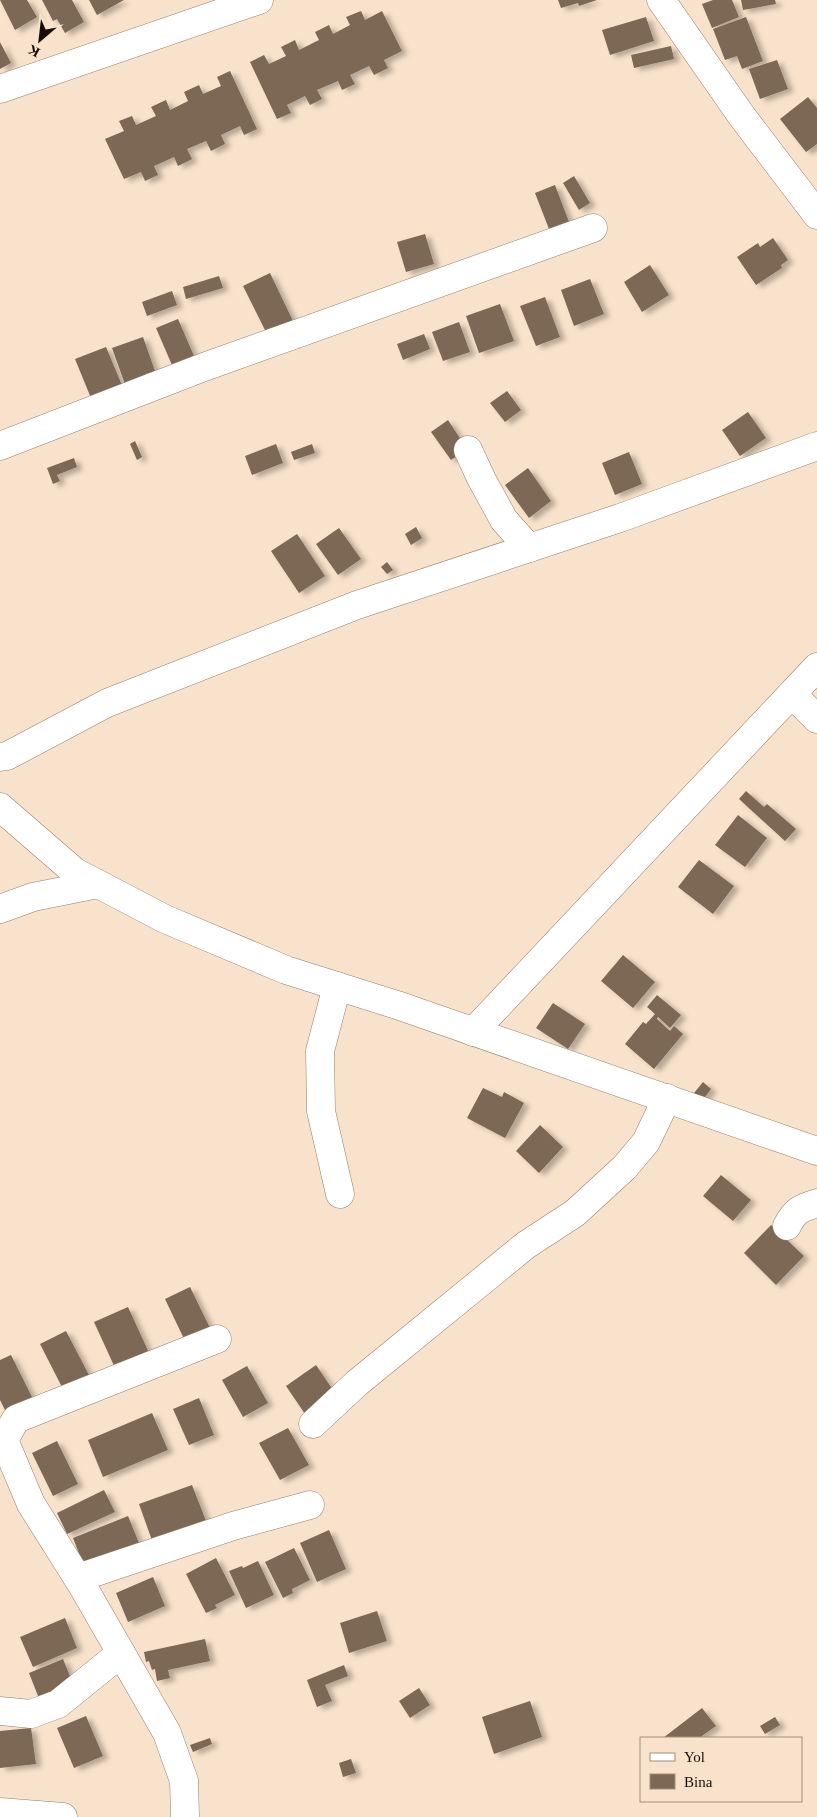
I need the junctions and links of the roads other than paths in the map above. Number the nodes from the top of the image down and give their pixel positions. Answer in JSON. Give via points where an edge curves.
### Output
{"nodes":[{"id":1,"x":259,"y":0,"type":"edge"},
{"id":2,"x":661,"y":0,"type":"edge"},
{"id":3,"x":0,"y":89,"type":"edge"},
{"id":4,"x":817,"y":215,"type":"edge"},
{"id":5,"x":593,"y":228,"type":"dead end"},
{"id":6,"x":0,"y":446,"type":"edge"},
{"id":7,"x":817,"y":446,"type":"edge"},
{"id":8,"x":468,"y":450,"type":"dead end"},
{"id":9,"x":529,"y":548,"type":"junction"},
{"id":10,"x":817,"y":668,"type":"edge"},
{"id":11,"x":792,"y":694,"type":"junction"},
{"id":12,"x":817,"y":719,"type":"edge"},
{"id":13,"x":0,"y":757,"type":"edge"},
{"id":14,"x":0,"y":807,"type":"edge"},
{"id":15,"x":98,"y":884,"type":"junction"},
{"id":16,"x":0,"y":909,"type":"edge"},
{"id":17,"x":337,"y":986,"type":"junction"},
{"id":18,"x":474,"y":1032,"type":"junction"},
{"id":19,"x":667,"y":1098,"type":"junction"},
{"id":20,"x":812,"y":1142,"type":"edge"},
{"id":21,"x":340,"y":1194,"type":"dead end"},
{"id":22,"x":817,"y":1203,"type":"edge"},
{"id":23,"x":787,"y":1226,"type":"dead end"},
{"id":24,"x":217,"y":1339,"type":"dead end"},
{"id":25,"x":312,"y":1424,"type":"dead end"},
{"id":26,"x":310,"y":1505,"type":"dead end"},
{"id":27,"x":78,"y":1578,"type":"junction"},
{"id":28,"x":121,"y":1653,"type":"junction"},
{"id":29,"x":0,"y":1711,"type":"edge"},
{"id":30,"x":0,"y":1812,"type":"edge"},
{"id":31,"x":63,"y":1817,"type":"edge"},
{"id":32,"x":185,"y":1817,"type":"edge"}],
"edges":[{"from":1,"to":3,"type":"main road"},
{"from":2,"to":4,"type":"main road","via":[[741,115]]},
{"from":5,"to":6,"type":"main road","via":[[204,367]]},
{"from":7,"to":9,"type":"main road"},
{"from":8,"to":9,"type":"main road","via":[[504,520]]},
{"from":9,"to":13,"type":"main road","via":[[357,606],[108,703]]},
{"from":10,"to":11,"type":"main road"},
{"from":11,"to":12,"type":"main road"},
{"from":11,"to":18,"type":"main road"},
{"from":14,"to":15,"type":"main road","via":[[75,872]]},
{"from":15,"to":16,"type":"main road","via":[[33,897]]},
{"from":15,"to":17,"type":"main road","via":[[164,919],[286,970]]},
{"from":17,"to":18,"type":"main road"},
{"from":17,"to":21,"type":"main road","via":[[320,1051],[321,1111]]},
{"from":18,"to":19,"type":"main road"},
{"from":19,"to":20,"type":"main road"},
{"from":19,"to":25,"type":"main road","via":[[646,1142],[625,1167],[575,1213],[526,1245],[356,1383]]},
{"from":22,"to":23,"type":"main road","via":[[801,1208],[792,1215]]},
{"from":24,"to":27,"type":"main road","via":[[16,1419],[4,1440],[31,1504]]},
{"from":26,"to":27,"type":"main road","via":[[233,1526]]},
{"from":27,"to":28,"type":"main road"},
{"from":28,"to":29,"type":"main road","via":[[58,1704],[31,1714]]},
{"from":28,"to":32,"type":"main road","via":[[167,1734],[184,1781]]},
{"from":30,"to":31,"type":"main road"}]}
